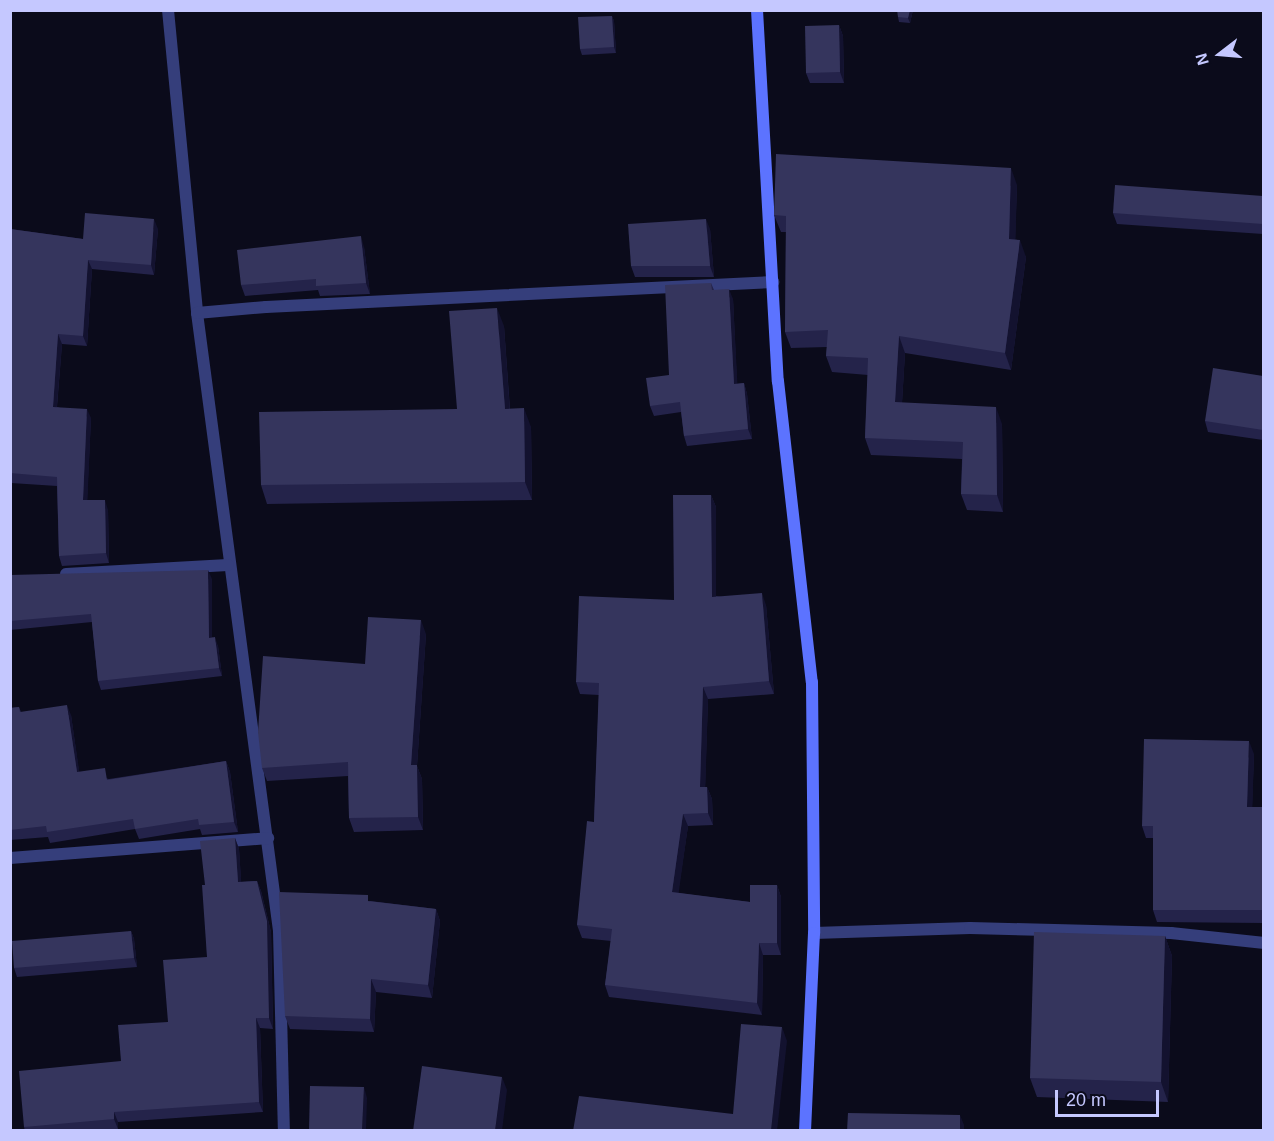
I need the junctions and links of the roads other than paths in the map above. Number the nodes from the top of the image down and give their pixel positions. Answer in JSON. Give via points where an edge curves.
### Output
{"nodes":[{"id":1,"x":168,"y":10,"type":"edge"},
{"id":2,"x":757,"y":10,"type":"edge"},
{"id":3,"x":773,"y":282,"type":"junction"},
{"id":4,"x":197,"y":313,"type":"junction"},
{"id":5,"x":228,"y":565,"type":"junction"},
{"id":6,"x":56,"y":574,"type":"edge"},
{"id":7,"x":268,"y":838,"type":"junction"},
{"id":8,"x":10,"y":858,"type":"edge"},
{"id":9,"x":814,"y":933,"type":"junction"},
{"id":10,"x":1263,"y":942,"type":"edge"},
{"id":11,"x":284,"y":1131,"type":"edge"},
{"id":12,"x":805,"y":1131,"type":"edge"}],
"edges":[{"from":1,"to":4,"type":"street"},
{"from":2,"to":3,"type":"street"},
{"from":3,"to":4,"type":"street"},
{"from":3,"to":9,"type":"street","via":[[778,381],[812,682]]},
{"from":4,"to":5,"type":"street"},
{"from":5,"to":6,"type":"street"},
{"from":5,"to":7,"type":"street"},
{"from":7,"to":8,"type":"street"},
{"from":7,"to":11,"type":"street","via":[[279,931]]},
{"from":9,"to":10,"type":"street","via":[[970,927],[1171,933]]},
{"from":9,"to":12,"type":"street"}]}
